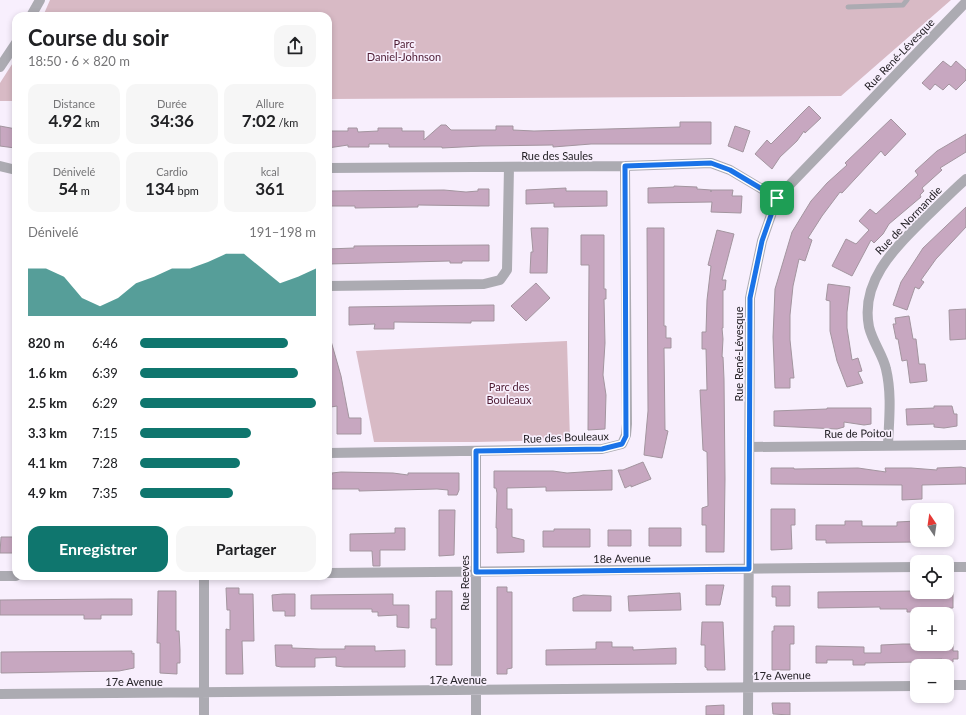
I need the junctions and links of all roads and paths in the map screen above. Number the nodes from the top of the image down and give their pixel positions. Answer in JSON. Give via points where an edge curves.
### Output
{"nodes":[{"id":1,"x":40,"y":0,"type":"edge"},
{"id":2,"x":907,"y":0,"type":"edge"},
{"id":3,"x":966,"y":2,"type":"edge"},
{"id":4,"x":848,"y":7,"type":"dead end"},
{"id":5,"x":33,"y":12,"type":"edge"},
{"id":6,"x":12,"y":49,"type":"edge"},
{"id":7,"x":0,"y":67,"type":"edge"},
{"id":8,"x":0,"y":166,"type":"edge"},
{"id":9,"x":625,"y":166,"type":"junction"},
{"id":10,"x":509,"y":167,"type":"junction"},
{"id":11,"x":332,"y":168,"type":"edge"},
{"id":12,"x":12,"y":169,"type":"edge"},
{"id":13,"x":966,"y":180,"type":"edge"},
{"id":14,"x":777,"y":198,"type":"junction"},
{"id":15,"x":332,"y":286,"type":"edge"},
{"id":16,"x":888,"y":445,"type":"junction"},
{"id":17,"x":966,"y":445,"type":"edge"},
{"id":18,"x":750,"y":447,"type":"junction"},
{"id":19,"x":476,"y":451,"type":"junction"},
{"id":20,"x":332,"y":453,"type":"edge"},
{"id":21,"x":910,"y":567,"type":"edge"},
{"id":22,"x":954,"y":567,"type":"edge"},
{"id":23,"x":966,"y":567,"type":"edge"},
{"id":24,"x":749,"y":569,"type":"junction"},
{"id":25,"x":476,"y":572,"type":"junction"},
{"id":26,"x":332,"y":573,"type":"edge"},
{"id":27,"x":0,"y":576,"type":"edge"},
{"id":28,"x":12,"y":576,"type":"edge"},
{"id":29,"x":204,"y":580,"type":"edge"},
{"id":30,"x":966,"y":685,"type":"edge"},
{"id":31,"x":910,"y":686,"type":"edge"},
{"id":32,"x":954,"y":686,"type":"edge"},
{"id":33,"x":748,"y":688,"type":"junction"},
{"id":34,"x":476,"y":691,"type":"junction"},
{"id":35,"x":204,"y":693,"type":"junction"},
{"id":36,"x":0,"y":694,"type":"edge"},
{"id":37,"x":204,"y":715,"type":"edge"},
{"id":38,"x":476,"y":715,"type":"edge"},
{"id":39,"x":748,"y":715,"type":"edge"}],
"edges":[{"from":1,"to":5,"type":"street"},
{"from":2,"to":4,"type":"lane","via":[[903,5]]},
{"from":3,"to":14,"type":"street","name":"Rue René-Lévesque"},
{"from":6,"to":7,"type":"street"},
{"from":8,"to":12,"type":"street"},
{"from":9,"to":10,"type":"street","name":"Rue des Saules"},
{"from":9,"to":14,"type":"street","name":"Rue des Saules","via":[[711,163],[730,170]]},
{"from":9,"to":19,"type":"street","name":"Rue des Bouleaux","via":[[627,424],[622,444],[602,449]]},
{"from":10,"to":11,"type":"street","name":"Rue des Saules"},
{"from":10,"to":15,"type":"street","via":[[507,270],[500,280],[484,284]]},
{"from":13,"to":16,"type":"street","name":"Rue de Normandie","via":[[892,252],[881,267],[872,288],[868,310],[869,327],[886,368],[890,388]]},
{"from":14,"to":18,"type":"street","name":"Rue René-Lévesque","via":[[762,241],[750,298]]},
{"from":16,"to":17,"type":"street","name":"Rue de Poitou"},
{"from":16,"to":18,"type":"street","name":"Rue de Poitou"},
{"from":18,"to":24,"type":"street","name":"Rue René-Lévesque"},
{"from":19,"to":20,"type":"street","name":"Rue des Bouleaux"},
{"from":19,"to":25,"type":"street","name":"Rue Reeves"},
{"from":21,"to":24,"type":"street","name":"18e Avenue"},
{"from":22,"to":23,"type":"street"},
{"from":24,"to":25,"type":"street","name":"18e Avenue"},
{"from":24,"to":33,"type":"street","name":"Rue René-Lévesque"},
{"from":25,"to":26,"type":"street","name":"18e Avenue"},
{"from":25,"to":34,"type":"street","name":"Rue Reeves"},
{"from":27,"to":28,"type":"street"},
{"from":29,"to":35,"type":"street"},
{"from":30,"to":32,"type":"street"},
{"from":31,"to":33,"type":"street","name":"17e Avenue"},
{"from":33,"to":34,"type":"street","name":"17e Avenue"},
{"from":33,"to":39,"type":"street","name":"Rue René-Lévesque"},
{"from":34,"to":35,"type":"street","name":"17e Avenue"},
{"from":34,"to":38,"type":"street","name":"Rue Reeves"},
{"from":35,"to":36,"type":"street","name":"17e Avenue"},
{"from":35,"to":37,"type":"street"}]}
